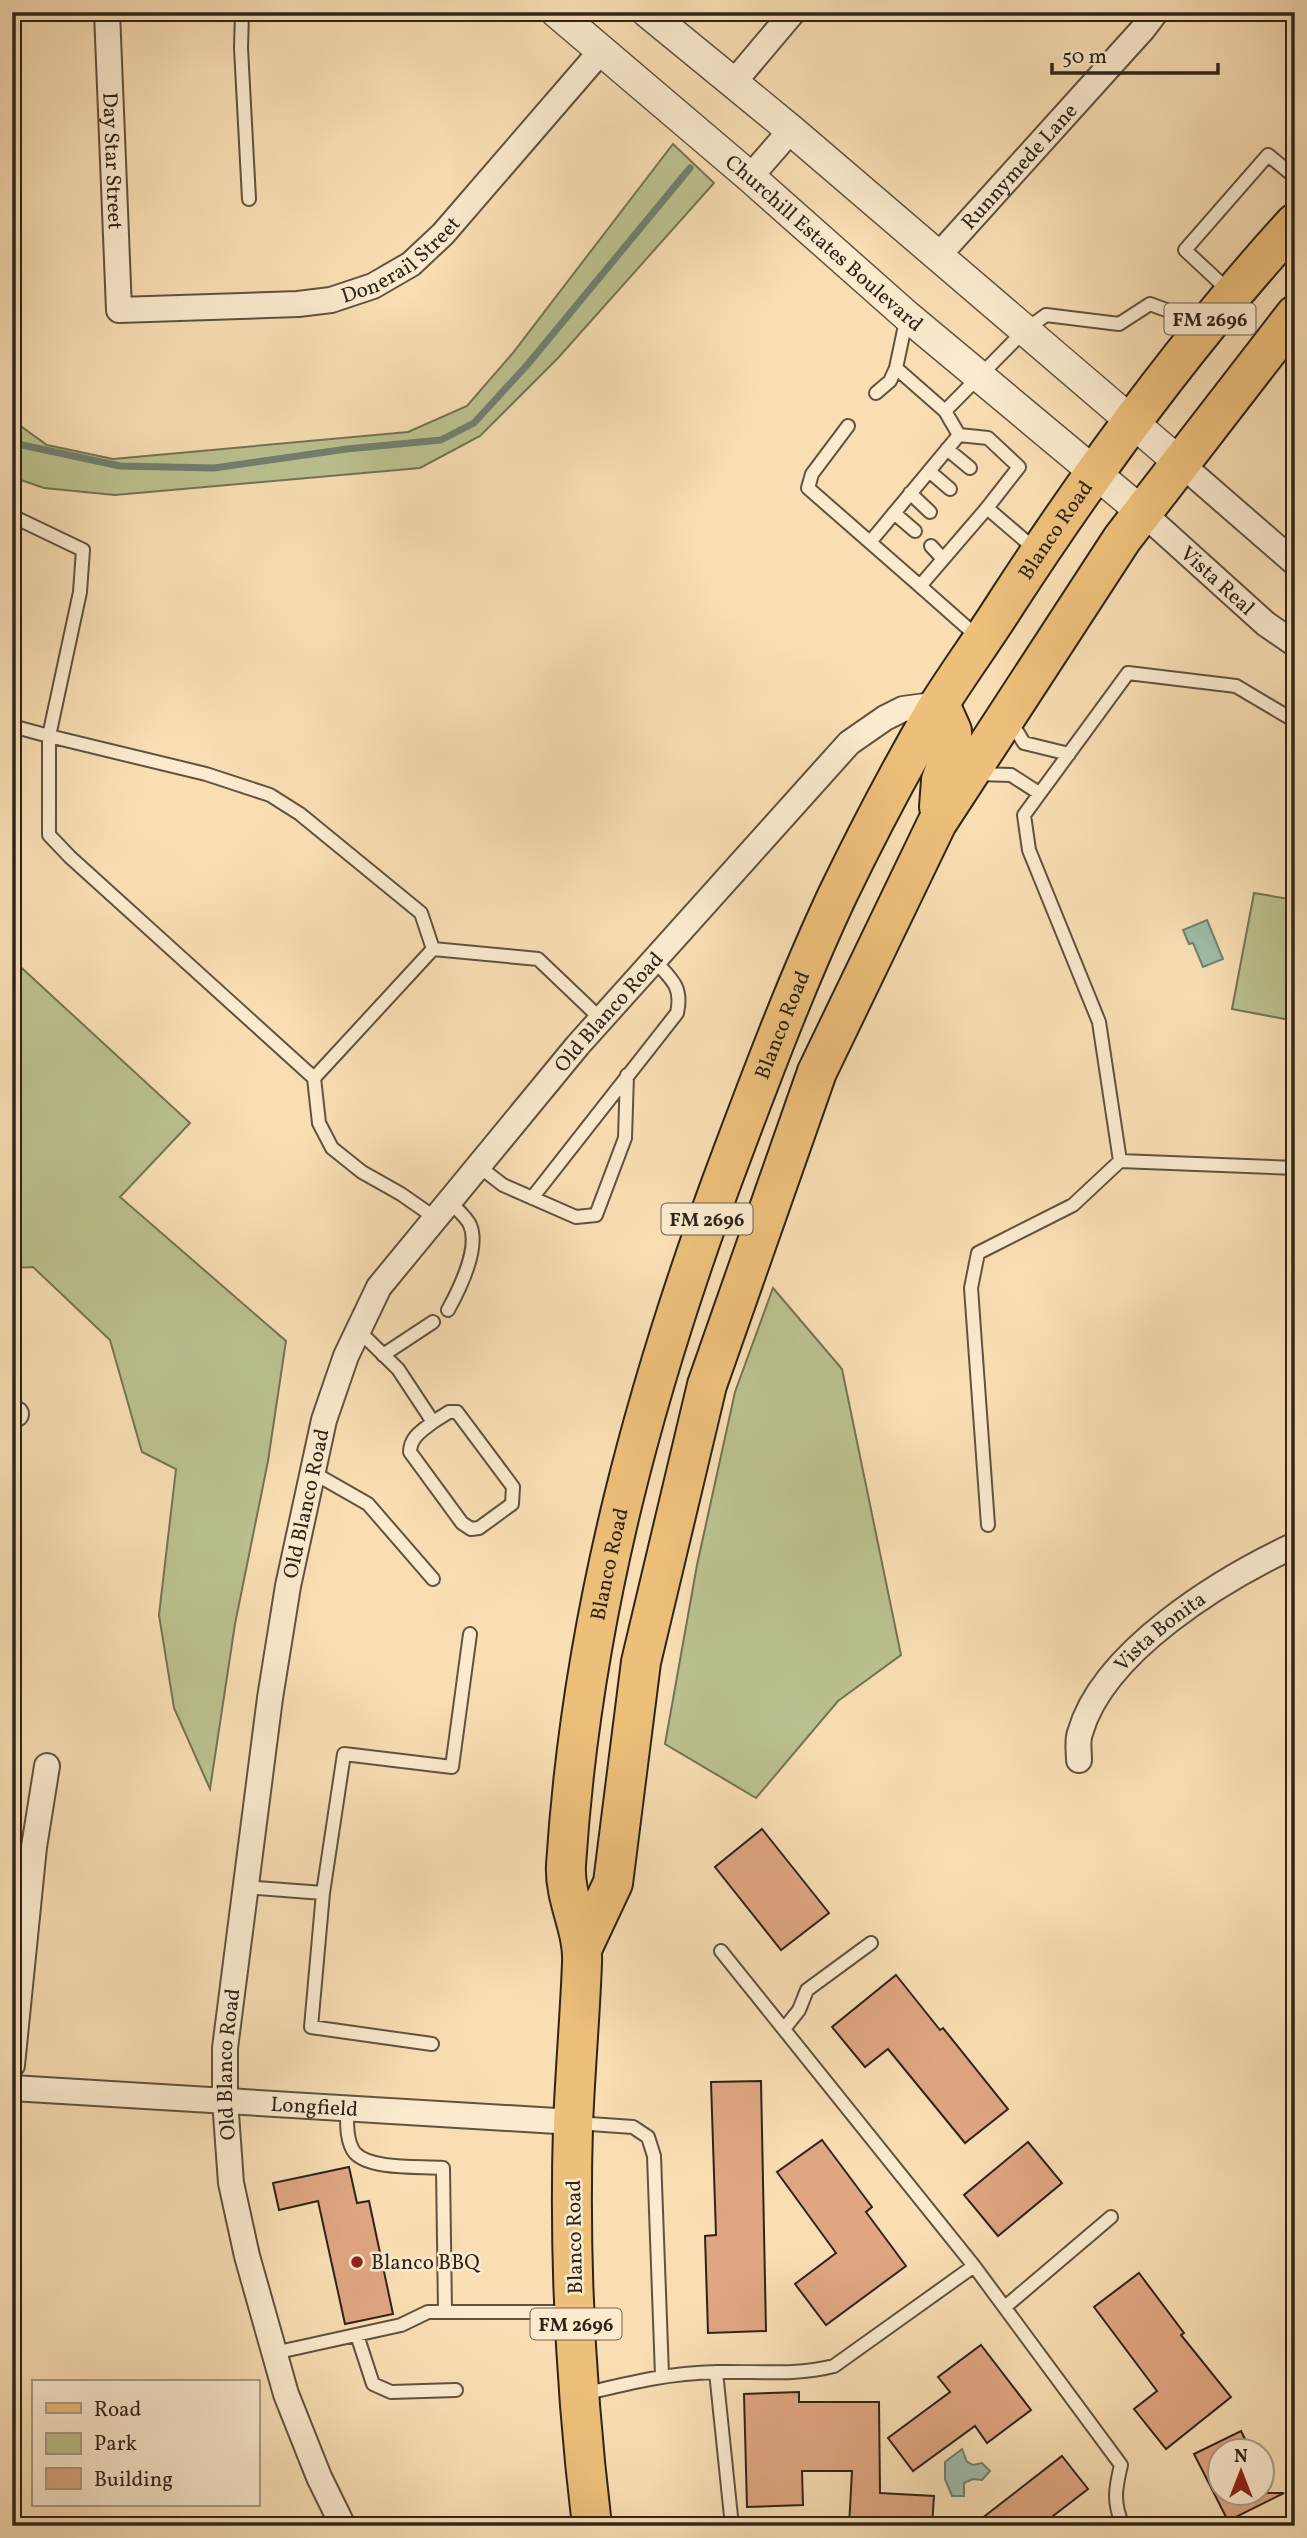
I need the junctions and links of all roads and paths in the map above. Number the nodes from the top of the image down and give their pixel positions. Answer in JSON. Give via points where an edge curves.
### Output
{"nodes":[{"id":1,"x":107,"y":12,"type":"edge"},
{"id":2,"x":242,"y":12,"type":"edge"},
{"id":3,"x":556,"y":12,"type":"edge"},
{"id":4,"x":647,"y":12,"type":"edge"},
{"id":5,"x":793,"y":12,"type":"edge"},
{"id":6,"x":1156,"y":12,"type":"edge"},
{"id":7,"x":601,"y":51,"type":"junction"},
{"id":8,"x":734,"y":82,"type":"junction"},
{"id":9,"x":791,"y":131,"type":"junction"},
{"id":10,"x":750,"y":177,"type":"junction"},
{"id":11,"x":1295,"y":177,"type":"edge"},
{"id":12,"x":249,"y":199,"type":"dead end"},
{"id":13,"x":1295,"y":223,"type":"edge"},
{"id":14,"x":938,"y":256,"type":"junction"},
{"id":15,"x":1232,"y":293,"type":"junction"},
{"id":16,"x":119,"y":310,"type":"joint"},
{"id":17,"x":1295,"y":315,"type":"edge"},
{"id":18,"x":908,"y":316,"type":"junction"},
{"id":19,"x":1025,"y":330,"type":"junction"},
{"id":20,"x":1199,"y":332,"type":"junction"},
{"id":21,"x":896,"y":368,"type":"junction"},
{"id":22,"x":980,"y":376,"type":"junction"},
{"id":23,"x":876,"y":393,"type":"dead end"},
{"id":24,"x":945,"y":411,"type":"junction"},
{"id":25,"x":1132,"y":421,"type":"junction"},
{"id":26,"x":848,"y":426,"type":"dead end"},
{"id":27,"x":959,"y":435,"type":"junction"},
{"id":28,"x":947,"y":449,"type":"junction"},
{"id":29,"x":1180,"y":463,"type":"junction"},
{"id":30,"x":971,"y":468,"type":"dead end"},
{"id":31,"x":929,"y":471,"type":"junction"},
{"id":32,"x":1094,"y":471,"type":"junction"},
{"id":33,"x":988,"y":484,"type":"dead end"},
{"id":34,"x":950,"y":489,"type":"dead end"},
{"id":35,"x":910,"y":493,"type":"junction"},
{"id":36,"x":999,"y":493,"type":"junction"},
{"id":37,"x":968,"y":507,"type":"dead end"},
{"id":38,"x":930,"y":512,"type":"dead end"},
{"id":39,"x":1142,"y":512,"type":"junction"},
{"id":40,"x":894,"y":513,"type":"junction"},
{"id":41,"x":983,"y":513,"type":"junction"},
{"id":42,"x":12,"y":516,"type":"edge"},
{"id":43,"x":949,"y":530,"type":"dead end"},
{"id":44,"x":915,"y":531,"type":"dead end"},
{"id":45,"x":960,"y":540,"type":"junction"},
{"id":46,"x":870,"y":541,"type":"junction"},
{"id":47,"x":931,"y":546,"type":"dead end"},
{"id":48,"x":1039,"y":553,"type":"junction"},
{"id":49,"x":943,"y":559,"type":"junction"},
{"id":50,"x":1295,"y":563,"type":"edge"},
{"id":51,"x":920,"y":586,"type":"junction"},
{"id":52,"x":982,"y":640,"type":"junction"},
{"id":53,"x":1295,"y":644,"type":"edge"},
{"id":54,"x":940,"y":704,"type":"junction"},
{"id":55,"x":1008,"y":715,"type":"junction"},
{"id":56,"x":1295,"y":721,"type":"edge"},
{"id":57,"x":12,"y":726,"type":"edge"},
{"id":58,"x":49,"y":736,"type":"junction"},
{"id":59,"x":1069,"y":754,"type":"junction"},
{"id":60,"x":970,"y":774,"type":"junction"},
{"id":61,"x":1039,"y":793,"type":"junction"},
{"id":62,"x":937,"y":823,"type":"junction"},
{"id":63,"x":433,"y":949,"type":"junction"},
{"id":64,"x":654,"y":960,"type":"junction"},
{"id":65,"x":601,"y":1019,"type":"junction"},
{"id":66,"x":627,"y":1075,"type":"junction"},
{"id":67,"x":314,"y":1078,"type":"junction"},
{"id":68,"x":1120,"y":1161,"type":"junction"},
{"id":69,"x":477,"y":1165,"type":"junction"},
{"id":70,"x":1295,"y":1168,"type":"edge"},
{"id":71,"x":532,"y":1198,"type":"junction"},
{"id":72,"x":441,"y":1209,"type":"junction"},
{"id":73,"x":448,"y":1310,"type":"dead end"},
{"id":74,"x":433,"y":1322,"type":"dead end"},
{"id":75,"x":358,"y":1330,"type":"junction"},
{"id":76,"x":383,"y":1355,"type":"junction"},
{"id":77,"x":433,"y":1422,"type":"junction"},
{"id":78,"x":312,"y":1472,"type":"junction"},
{"id":79,"x":989,"y":1525,"type":"dead end"},
{"id":80,"x":1295,"y":1545,"type":"edge"},
{"id":81,"x":433,"y":1579,"type":"dead end"},
{"id":82,"x":470,"y":1634,"type":"dead end"},
{"id":83,"x":1079,"y":1760,"type":"dead end"},
{"id":84,"x":47,"y":1766,"type":"dead end"},
{"id":85,"x":245,"y":1887,"type":"junction"},
{"id":86,"x":323,"y":1893,"type":"junction"},
{"id":87,"x":870,"y":1943,"type":"dead end"},
{"id":88,"x":583,"y":1947,"type":"junction"},
{"id":89,"x":721,"y":1951,"type":"dead end"},
{"id":90,"x":784,"y":2029,"type":"junction"},
{"id":91,"x":432,"y":2044,"type":"dead end"},
{"id":92,"x":12,"y":2064,"type":"edge"},
{"id":93,"x":12,"y":2088,"type":"edge"},
{"id":94,"x":225,"y":2100,"type":"junction"},
{"id":95,"x":347,"y":2109,"type":"junction"},
{"id":96,"x":573,"y":2122,"type":"junction"},
{"id":97,"x":1111,"y":2217,"type":"dead end"},
{"id":98,"x":974,"y":2266,"type":"junction"},
{"id":99,"x":1005,"y":2307,"type":"junction"},
{"id":100,"x":575,"y":2311,"type":"junction"},
{"id":101,"x":445,"y":2312,"type":"junction"},
{"id":102,"x":358,"y":2335,"type":"junction"},
{"id":103,"x":274,"y":2353,"type":"junction"},
{"id":104,"x":716,"y":2372,"type":"junction"},
{"id":105,"x":662,"y":2375,"type":"junction"},
{"id":106,"x":456,"y":2390,"type":"dead end"},
{"id":107,"x":579,"y":2395,"type":"junction"},
{"id":108,"x":343,"y":2526,"type":"edge"},
{"id":109,"x":592,"y":2526,"type":"edge"},
{"id":110,"x":732,"y":2526,"type":"edge"},
{"id":111,"x":1124,"y":2526,"type":"edge"}],
"edges":[{"from":1,"to":16,"type":"street","name":"Day Star Street"},
{"from":2,"to":12,"type":"lane"},
{"from":3,"to":7,"type":"street","name":"Churchill Estates Boulevard"},
{"from":4,"to":8,"type":"street"},
{"from":5,"to":8,"type":"street"},
{"from":6,"to":14,"type":"street","name":"Runnymede Lane"},
{"from":7,"to":10,"type":"street","name":"Churchill Estates Boulevard"},
{"from":7,"to":16,"type":"street","name":"Donerail Street","via":[[443,234],[411,264],[373,286],[331,300],[298,304]]},
{"from":8,"to":9,"type":"street"},
{"from":9,"to":10,"type":"street"},
{"from":9,"to":14,"type":"street"},
{"from":10,"to":18,"type":"street","name":"Churchill Estates Boulevard"},
{"from":11,"to":15,"type":"lane","via":[[1269,156],[1185,250]]},
{"from":13,"to":15,"type":"main road","name":"Blanco Road","number":"FM 2696"},
{"from":14,"to":19,"type":"street"},
{"from":15,"to":20,"type":"main road","name":"Blanco Road","number":"FM 2696"},
{"from":17,"to":29,"type":"main road","name":"Blanco Road","number":"FM 2696"},
{"from":18,"to":21,"type":"lane"},
{"from":18,"to":22,"type":"street","name":"Churchill Estates Boulevard"},
{"from":19,"to":20,"type":"lane","via":[[1046,315],[1119,324],[1150,304],[1177,314]]},
{"from":19,"to":22,"type":"lane"},
{"from":19,"to":25,"type":"street"},
{"from":20,"to":25,"type":"main road","name":"Blanco Road","number":"FM 2696"},
{"from":21,"to":23,"type":"lane"},
{"from":21,"to":24,"type":"lane"},
{"from":22,"to":24,"type":"lane"},
{"from":22,"to":32,"type":"street","name":"Churchill Estates Boulevard"},
{"from":24,"to":27,"type":"lane"},
{"from":25,"to":29,"type":"street"},
{"from":25,"to":32,"type":"main road","name":"Blanco Road","number":"FM 2696"},
{"from":26,"to":46,"type":"lane","via":[[812,474],[808,488]]},
{"from":27,"to":28,"type":"lane"},
{"from":27,"to":36,"type":"lane","via":[[988,438],[1019,467]]},
{"from":28,"to":30,"type":"lane"},
{"from":28,"to":31,"type":"lane"},
{"from":29,"to":39,"type":"main road","name":"Blanco Road","number":"FM 2696"},
{"from":29,"to":50,"type":"street"},
{"from":31,"to":34,"type":"lane"},
{"from":31,"to":35,"type":"lane"},
{"from":32,"to":39,"type":"street","name":"Churchill Estates Boulevard"},
{"from":32,"to":48,"type":"main road","name":"Blanco Road","number":"FM 2696"},
{"from":33,"to":36,"type":"lane"},
{"from":35,"to":38,"type":"lane"},
{"from":35,"to":40,"type":"lane"},
{"from":36,"to":41,"type":"lane"},
{"from":37,"to":41,"type":"lane"},
{"from":39,"to":53,"type":"street","name":"Vista Real","via":[[1266,624]]},
{"from":39,"to":55,"type":"main road","name":"Blanco Road","number":"FM 2696"},
{"from":40,"to":44,"type":"lane"},
{"from":40,"to":46,"type":"lane"},
{"from":41,"to":45,"type":"lane"},
{"from":41,"to":48,"type":"lane"},
{"from":42,"to":58,"type":"lane","via":[[83,550],[80,592]]},
{"from":43,"to":45,"type":"lane"},
{"from":45,"to":49,"type":"lane"},
{"from":46,"to":51,"type":"lane"},
{"from":47,"to":49,"type":"lane"},
{"from":48,"to":52,"type":"main road","name":"Blanco Road","number":"FM 2696"},
{"from":49,"to":51,"type":"lane"},
{"from":51,"to":52,"type":"lane"},
{"from":52,"to":54,"type":"main road","name":"Blanco Road","number":"FM 2696"},
{"from":54,"to":62,"type":"main road","via":[[953,731],[941,779]]},
{"from":54,"to":64,"type":"street","name":"Old Blanco Road","via":[[903,709],[849,743]]},
{"from":54,"to":88,"type":"main road","name":"Blanco Road","number":"FM 2696","via":[[837,897],[699,1239],[656,1370],[613,1536],[580,1725],[565,1876]]},
{"from":55,"to":59,"type":"lane","via":[[1024,744]]},
{"from":55,"to":60,"type":"main road","name":"Blanco Road","number":"FM 2696"},
{"from":56,"to":59,"type":"lane","via":[[1236,686],[1128,673]]},
{"from":57,"to":58,"type":"lane"},
{"from":58,"to":63,"type":"lane","via":[[206,774],[270,795],[300,814],[421,913]]},
{"from":58,"to":67,"type":"lane","via":[[49,835]]},
{"from":59,"to":61,"type":"lane"},
{"from":60,"to":61,"type":"lane","via":[[1011,775]]},
{"from":60,"to":62,"type":"main road","name":"Blanco Road","number":"FM 2696"},
{"from":61,"to":68,"type":"lane","via":[[1024,815],[1029,850],[1099,1022]]},
{"from":62,"to":88,"type":"main road","name":"Blanco Road","number":"FM 2696","via":[[817,1072],[707,1385],[641,1662],[613,1883]]},
{"from":63,"to":65,"type":"lane","via":[[538,959]]},
{"from":63,"to":67,"type":"lane"},
{"from":64,"to":65,"type":"street","name":"Old Blanco Road"},
{"from":64,"to":66,"type":"lane","via":[[677,986],[677,1013]]},
{"from":65,"to":69,"type":"street","name":"Old Blanco Road"},
{"from":66,"to":71,"type":"lane"},
{"from":66,"to":71,"type":"lane","via":[[625,1138],[596,1214],[576,1217]]},
{"from":67,"to":72,"type":"lane","via":[[319,1123],[332,1148],[401,1194]]},
{"from":68,"to":70,"type":"lane"},
{"from":68,"to":79,"type":"lane","via":[[1073,1205],[978,1253],[971,1289]]},
{"from":69,"to":71,"type":"lane","via":[[503,1185]]},
{"from":69,"to":72,"type":"street","name":"Old Blanco Road"},
{"from":72,"to":73,"type":"lane","via":[[469,1222],[472,1230],[463,1283]]},
{"from":72,"to":75,"type":"street","name":"Old Blanco Road","via":[[379,1287]]},
{"from":74,"to":76,"type":"lane"},
{"from":75,"to":76,"type":"lane"},
{"from":75,"to":78,"type":"street","name":"Old Blanco Road","via":[[324,1420]]},
{"from":76,"to":77,"type":"lane","via":[[398,1369]]},
{"from":77,"to":77,"type":"lane","via":[[457,1412],[513,1487],[512,1504],[479,1528],[462,1523],[411,1452],[415,1437]]},
{"from":78,"to":81,"type":"lane","via":[[368,1504]]},
{"from":78,"to":85,"type":"street","name":"Old Blanco Road","via":[[288,1586]]},
{"from":80,"to":83,"type":"street","name":"Vista Bonita","via":[[1205,1594],[1129,1657],[1094,1700],[1079,1735]]},
{"from":82,"to":86,"type":"lane","via":[[452,1767],[344,1754]]},
{"from":84,"to":92,"type":"street"},
{"from":85,"to":86,"type":"lane"},
{"from":85,"to":94,"type":"street","name":"Old Blanco Road","via":[[225,2048]]},
{"from":86,"to":91,"type":"lane","via":[[310,2027]]},
{"from":87,"to":90,"type":"lane","via":[[807,1990]]},
{"from":88,"to":96,"type":"main road","name":"Blanco Road","number":"FM 2696"},
{"from":89,"to":90,"type":"lane"},
{"from":90,"to":98,"type":"lane"},
{"from":93,"to":94,"type":"street","name":"Longfield"},
{"from":94,"to":95,"type":"street","name":"Longfield"},
{"from":94,"to":103,"type":"street","name":"Old Blanco Road","via":[[231,2183]]},
{"from":95,"to":96,"type":"street","name":"Longfield"},
{"from":95,"to":101,"type":"lane","via":[[348,2136],[355,2152],[372,2164],[443,2168]]},
{"from":96,"to":100,"type":"main road","name":"Blanco Road","number":"FM 2696"},
{"from":96,"to":105,"type":"lane","via":[[633,2127],[648,2137],[654,2156]]},
{"from":97,"to":99,"type":"lane"},
{"from":98,"to":99,"type":"lane"},
{"from":98,"to":104,"type":"lane","via":[[834,2366],[808,2372]]},
{"from":99,"to":111,"type":"lane","via":[[1121,2465],[1115,2492]]},
{"from":100,"to":101,"type":"lane"},
{"from":100,"to":107,"type":"main road","name":"Blanco Road","number":"FM 2696"},
{"from":101,"to":102,"type":"lane","via":[[429,2312],[401,2325]]},
{"from":102,"to":103,"type":"lane"},
{"from":102,"to":106,"type":"lane","via":[[373,2384],[391,2392]]},
{"from":103,"to":108,"type":"street","name":"Old Blanco Road","via":[[293,2413]]},
{"from":104,"to":105,"type":"lane"},
{"from":104,"to":110,"type":"lane"},
{"from":105,"to":107,"type":"lane"},
{"from":107,"to":109,"type":"main road","name":"Blanco Road","number":"FM 2696"}]}
